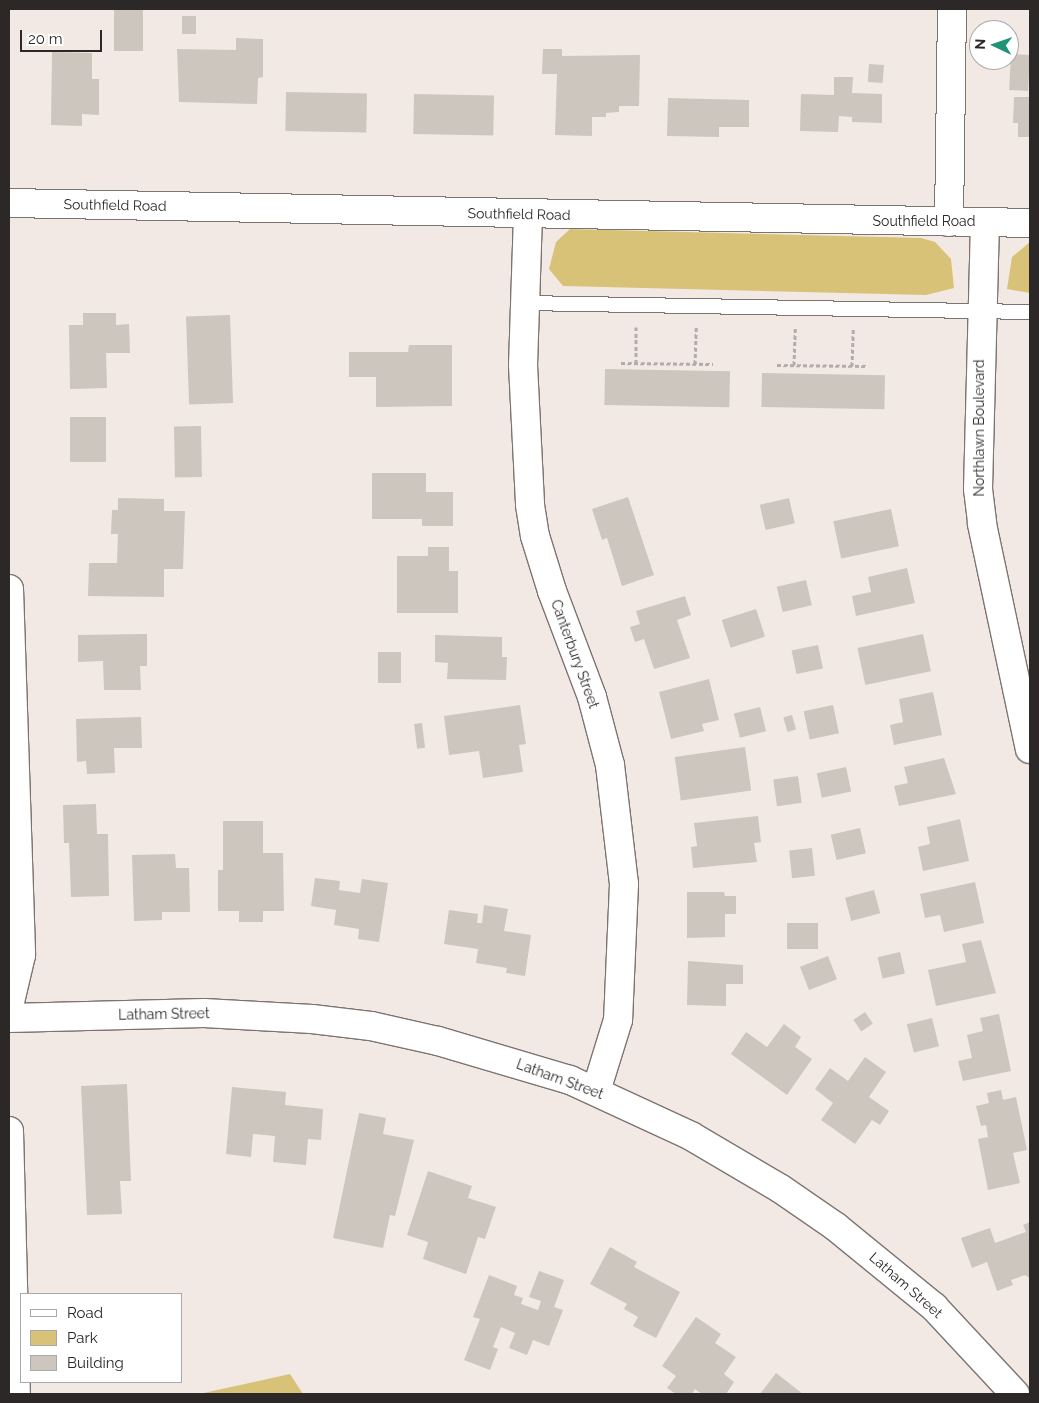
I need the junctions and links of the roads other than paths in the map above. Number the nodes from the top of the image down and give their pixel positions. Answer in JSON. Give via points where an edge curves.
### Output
{"nodes":[{"id":1,"x":952,"y":9,"type":"edge"},
{"id":2,"x":9,"y":204,"type":"edge"},
{"id":3,"x":528,"y":215,"type":"junction"},
{"id":4,"x":949,"y":222,"type":"junction"},
{"id":5,"x":985,"y":222,"type":"junction"},
{"id":6,"x":1030,"y":223,"type":"edge"},
{"id":7,"x":524,"y":303,"type":"junction"},
{"id":8,"x":981,"y":312,"type":"junction"},
{"id":9,"x":1030,"y":312,"type":"edge"},
{"id":10,"x":9,"y":589,"type":"edge"},
{"id":11,"x":10,"y":661,"type":"edge"},
{"id":12,"x":1030,"y":749,"type":"edge"},
{"id":13,"x":9,"y":1006,"type":"edge"},
{"id":14,"x":9,"y":1018,"type":"edge"},
{"id":15,"x":596,"y":1092,"type":"junction"},
{"id":16,"x":9,"y":1131,"type":"edge"},
{"id":17,"x":16,"y":1394,"type":"edge"},
{"id":18,"x":1015,"y":1394,"type":"edge"}],
"edges":[{"from":1,"to":4,"type":"street"},
{"from":2,"to":3,"type":"street","name":"Southfield Road"},
{"from":3,"to":4,"type":"street","name":"Southfield Road"},
{"from":3,"to":7,"type":"street","name":"Canterbury Street"},
{"from":4,"to":5,"type":"street","name":"Southfield Road"},
{"from":5,"to":6,"type":"street","name":"Southfield Road"},
{"from":5,"to":8,"type":"street","name":"Northlawn Boulevard"},
{"from":7,"to":8,"type":"lane"},
{"from":7,"to":15,"type":"street","name":"Canterbury Street","via":[[527,472],[535,536],[592,697],[610,765],[624,884],[624,945],[618,1020]]},
{"from":8,"to":9,"type":"lane"},
{"from":8,"to":12,"type":"street","name":"Northlawn Boulevard","via":[[978,489],[982,524]]},
{"from":10,"to":11,"type":"street"},
{"from":11,"to":13,"type":"street","via":[[21,955]]},
{"from":14,"to":15,"type":"street","name":"Latham Street","via":[[204,1013],[312,1018],[371,1026],[481,1052]]},
{"from":15,"to":18,"type":"street","name":"Latham Street","via":[[737,1161],[836,1227],[934,1307]]},
{"from":16,"to":17,"type":"street"}]}
